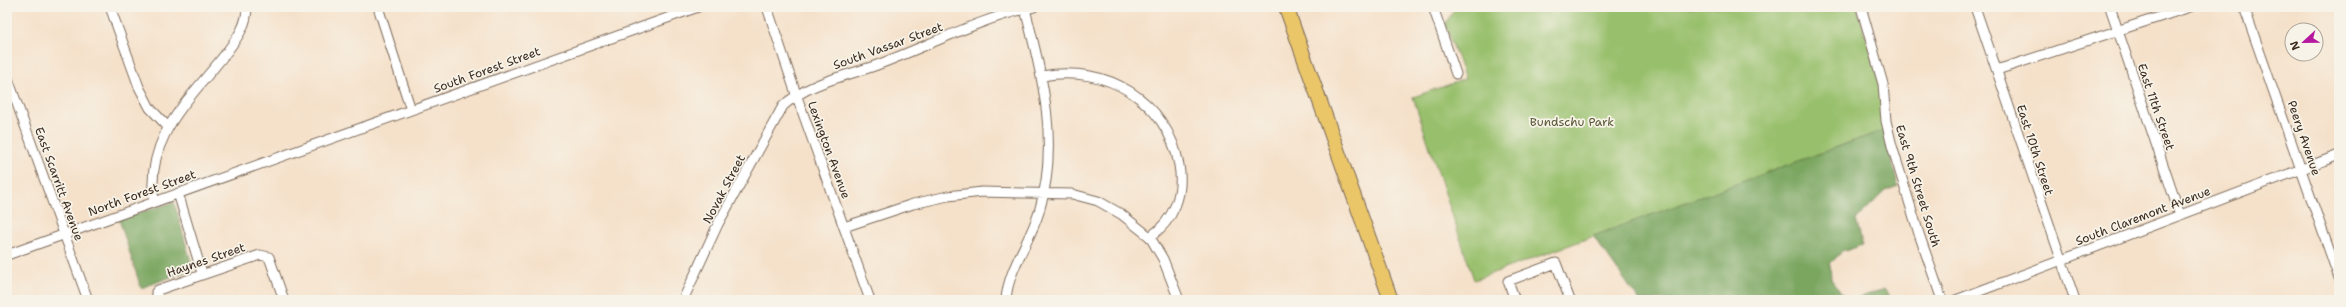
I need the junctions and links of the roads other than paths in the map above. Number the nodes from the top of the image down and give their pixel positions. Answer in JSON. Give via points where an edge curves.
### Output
{"nodes":[{"id":1,"x":110,"y":7,"type":"edge"},
{"id":2,"x":247,"y":7,"type":"edge"},
{"id":3,"x":378,"y":7,"type":"edge"},
{"id":4,"x":698,"y":7,"type":"edge"},
{"id":5,"x":768,"y":7,"type":"edge"},
{"id":6,"x":1286,"y":7,"type":"edge"},
{"id":7,"x":1433,"y":7,"type":"edge"},
{"id":8,"x":1861,"y":7,"type":"edge"},
{"id":9,"x":1975,"y":7,"type":"edge"},
{"id":10,"x":2110,"y":7,"type":"edge"},
{"id":11,"x":2190,"y":7,"type":"edge"},
{"id":12,"x":2244,"y":7,"type":"edge"},
{"id":13,"x":1029,"y":8,"type":"edge"},
{"id":14,"x":2118,"y":32,"type":"junction"},
{"id":15,"x":1996,"y":70,"type":"junction"},
{"id":16,"x":1456,"y":74,"type":"dead end"},
{"id":17,"x":7,"y":76,"type":"edge"},
{"id":18,"x":1042,"y":76,"type":"junction"},
{"id":19,"x":796,"y":94,"type":"junction"},
{"id":20,"x":412,"y":110,"type":"junction"},
{"id":21,"x":168,"y":127,"type":"junction"},
{"id":22,"x":284,"y":155,"type":"joint"},
{"id":23,"x":2339,"y":155,"type":"edge"},
{"id":24,"x":2302,"y":169,"type":"junction"},
{"id":25,"x":1044,"y":192,"type":"junction"},
{"id":26,"x":178,"y":193,"type":"junction"},
{"id":27,"x":154,"y":202,"type":"junction"},
{"id":28,"x":2180,"y":215,"type":"junction"},
{"id":29,"x":844,"y":227,"type":"junction"},
{"id":30,"x":64,"y":234,"type":"junction"},
{"id":31,"x":1150,"y":237,"type":"junction"},
{"id":32,"x":7,"y":255,"type":"edge"},
{"id":33,"x":2061,"y":260,"type":"junction"},
{"id":34,"x":202,"y":274,"type":"junction"},
{"id":35,"x":2339,"y":278,"type":"edge"},
{"id":36,"x":158,"y":298,"type":"edge"},
{"id":37,"x":88,"y":300,"type":"edge"},
{"id":38,"x":284,"y":300,"type":"edge"},
{"id":39,"x":683,"y":300,"type":"edge"},
{"id":40,"x":870,"y":300,"type":"edge"},
{"id":41,"x":1006,"y":300,"type":"edge"},
{"id":42,"x":1179,"y":300,"type":"edge"},
{"id":43,"x":1391,"y":300,"type":"edge"},
{"id":44,"x":1516,"y":300,"type":"edge"},
{"id":45,"x":1570,"y":300,"type":"edge"},
{"id":46,"x":1942,"y":300,"type":"edge"},
{"id":47,"x":1956,"y":300,"type":"edge"},
{"id":48,"x":2075,"y":300,"type":"edge"}],
"edges":[{"from":1,"to":21,"type":"street","via":[[139,86],[150,108]]},
{"from":2,"to":21,"type":"street","via":[[246,21],[240,35],[182,105]]},
{"from":3,"to":20,"type":"street"},
{"from":4,"to":20,"type":"street","name":"South Forest Street"},
{"from":5,"to":19,"type":"street","name":"Lexington Avenue"},
{"from":6,"to":43,"type":"main road"},
{"from":7,"to":16,"type":"street"},
{"from":8,"to":46,"type":"street","name":"East 9th Street South","via":[[1884,84],[1886,121],[1892,146]]},
{"from":9,"to":15,"type":"street","name":"East 10th Street"},
{"from":10,"to":14,"type":"street","name":"East 11th Street"},
{"from":11,"to":14,"type":"street"},
{"from":12,"to":24,"type":"street","name":"Peery Avenue"},
{"from":13,"to":18,"type":"street"},
{"from":13,"to":19,"type":"street","name":"South Vassar Street"},
{"from":14,"to":15,"type":"street"},
{"from":14,"to":28,"type":"street","name":"East 11th Street"},
{"from":15,"to":33,"type":"street","name":"East 10th Street"},
{"from":17,"to":30,"type":"street","name":"East Scarritt Avenue"},
{"from":18,"to":25,"type":"street","via":[[1050,143]]},
{"from":18,"to":31,"type":"street","via":[[1078,73],[1106,80],[1139,98],[1161,120],[1177,155],[1180,192],[1169,218]]},
{"from":19,"to":29,"type":"street","name":"Lexington Avenue"},
{"from":19,"to":39,"type":"street","name":"Novak Street","via":[[783,106],[718,224]]},
{"from":20,"to":22,"type":"street","name":"South Forest Street"},
{"from":21,"to":27,"type":"street","via":[[152,168]]},
{"from":22,"to":26,"type":"street","name":"North Forest Street"},
{"from":23,"to":24,"type":"street","name":"South Claremont Avenue"},
{"from":24,"to":28,"type":"street","name":"South Claremont Avenue"},
{"from":24,"to":35,"type":"street","name":"Peery Avenue"},
{"from":25,"to":29,"type":"street","via":[[982,192],[948,196],[913,204]]},
{"from":25,"to":31,"type":"street","via":[[1072,194],[1098,201],[1121,214]]},
{"from":25,"to":41,"type":"street","via":[[1032,231],[1010,279]]},
{"from":26,"to":27,"type":"street","name":"North Forest Street"},
{"from":26,"to":34,"type":"street"},
{"from":27,"to":30,"type":"street","name":"North Forest Street"},
{"from":28,"to":33,"type":"street","name":"South Claremont Avenue"},
{"from":29,"to":40,"type":"street","name":"Lexington Avenue"},
{"from":30,"to":32,"type":"street","name":"North Forest Street"},
{"from":30,"to":37,"type":"street","name":"East Scarritt Avenue"},
{"from":31,"to":42,"type":"street","via":[[1163,259]]},
{"from":33,"to":47,"type":"street","name":"South Claremont Avenue"},
{"from":33,"to":48,"type":"street","name":"East 10th Street"},
{"from":34,"to":36,"type":"street","name":"Haynes Street","via":[[158,290]]},
{"from":34,"to":38,"type":"street","name":"Haynes Street","via":[[260,255],[269,257]]},
{"from":44,"to":45,"type":"street","via":[[1508,281],[1556,263]]}]}
